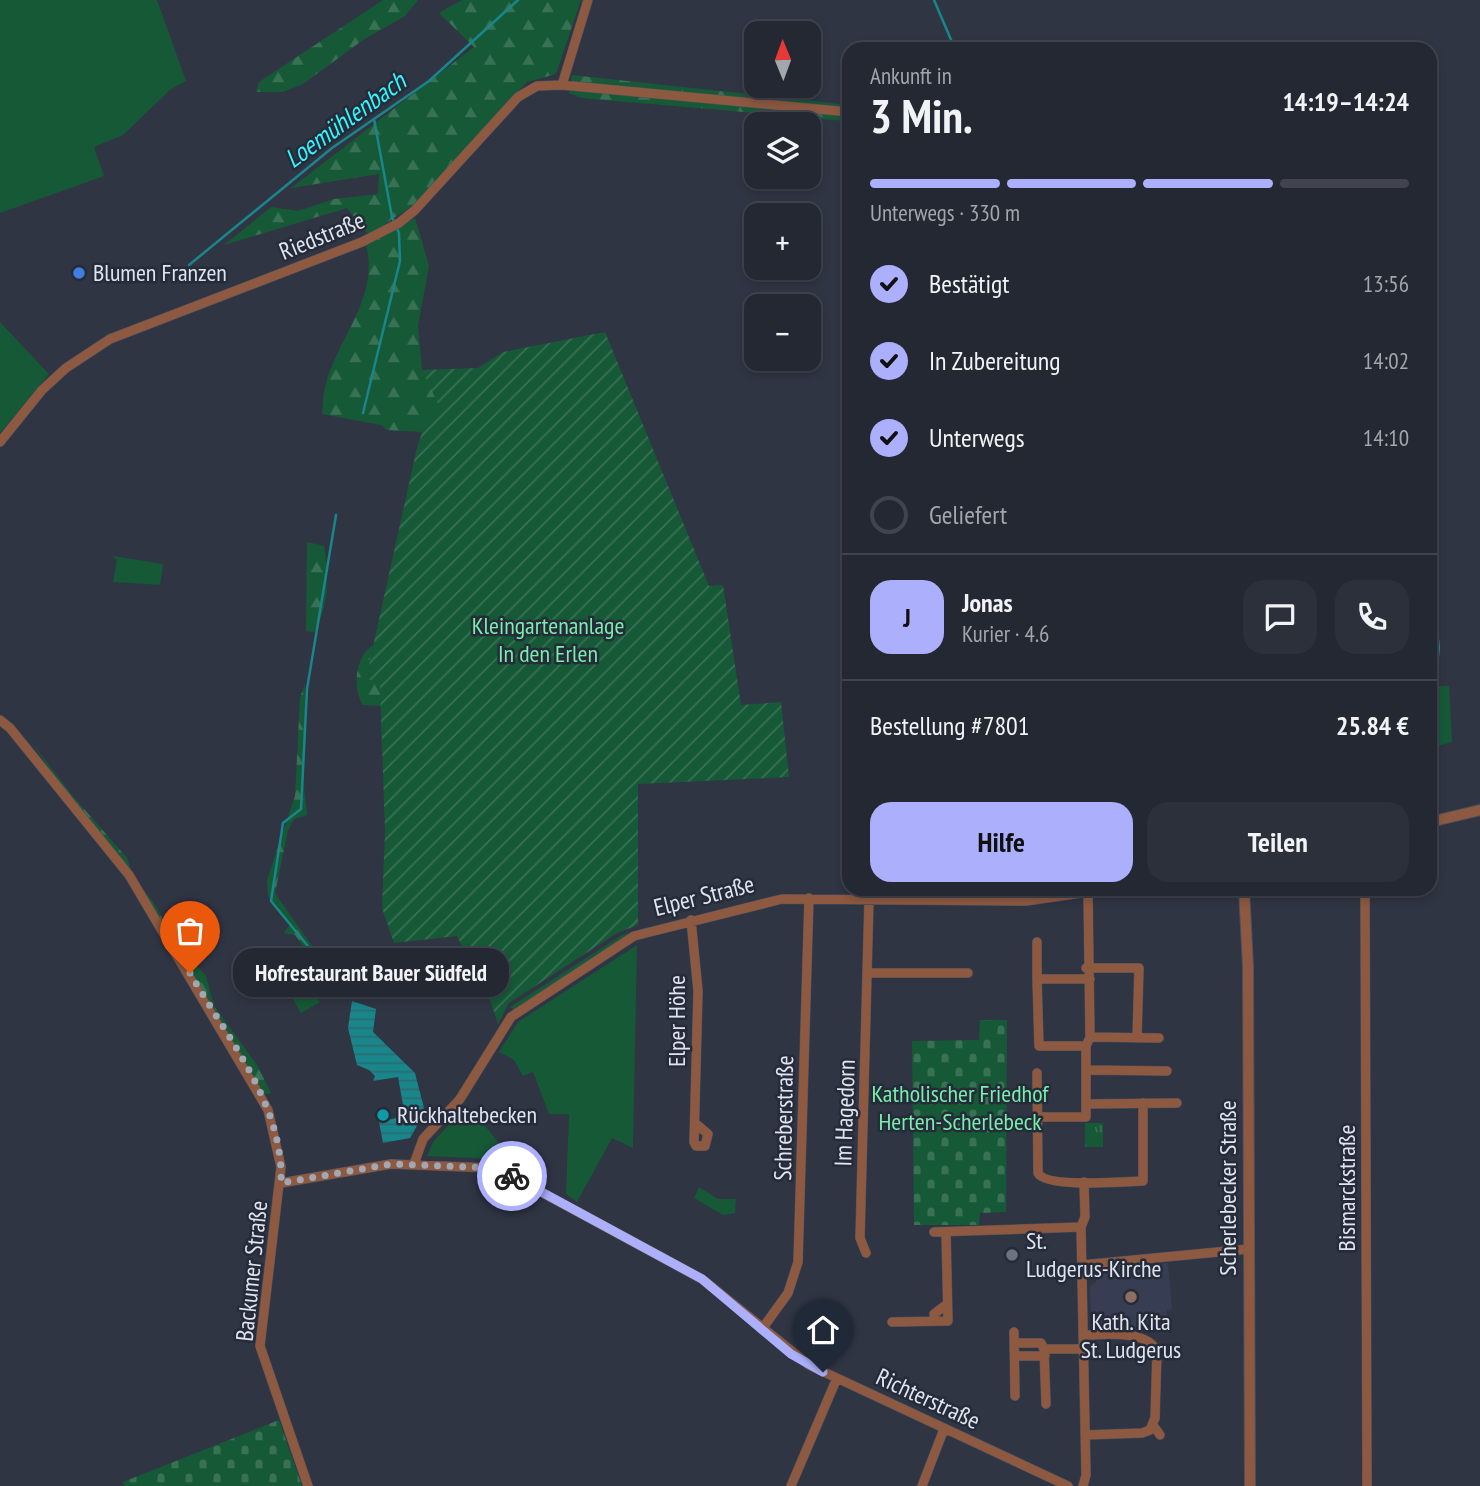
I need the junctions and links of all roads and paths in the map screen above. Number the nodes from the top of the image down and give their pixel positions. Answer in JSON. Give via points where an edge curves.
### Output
{"nodes":[{"id":1,"x":587,"y":0,"type":"edge"},
{"id":2,"x":562,"y":85,"type":"junction"},
{"id":3,"x":842,"y":111,"type":"edge"},
{"id":4,"x":0,"y":442,"type":"edge"},
{"id":5,"x":0,"y":720,"type":"edge"},
{"id":6,"x":1480,"y":810,"type":"edge"},
{"id":7,"x":1437,"y":820,"type":"edge"},
{"id":8,"x":1060,"y":896,"type":"edge"},
{"id":9,"x":1088,"y":896,"type":"edge"},
{"id":10,"x":1244,"y":896,"type":"edge"},
{"id":11,"x":1365,"y":896,"type":"edge"},
{"id":12,"x":809,"y":898,"type":"junction"},
{"id":13,"x":869,"y":899,"type":"junction"},
{"id":14,"x":691,"y":920,"type":"junction"},
{"id":15,"x":1037,"y":942,"type":"dead end"},
{"id":16,"x":1086,"y":968,"type":"junction"},
{"id":17,"x":868,"y":972,"type":"junction"},
{"id":18,"x":968,"y":973,"type":"dead end"},
{"id":19,"x":1037,"y":979,"type":"junction"},
{"id":20,"x":1090,"y":979,"type":"junction"},
{"id":21,"x":1138,"y":1038,"type":"junction"},
{"id":22,"x":1159,"y":1038,"type":"dead end"},
{"id":23,"x":1088,"y":1042,"type":"junction"},
{"id":24,"x":1086,"y":1070,"type":"junction"},
{"id":25,"x":1167,"y":1071,"type":"dead end"},
{"id":26,"x":1037,"y":1073,"type":"dead end"},
{"id":27,"x":1177,"y":1102,"type":"dead end"},
{"id":28,"x":1143,"y":1103,"type":"junction"},
{"id":29,"x":1086,"y":1104,"type":"junction"},
{"id":30,"x":1037,"y":1117,"type":"junction"},
{"id":31,"x":695,"y":1123,"type":"dead end"},
{"id":32,"x":414,"y":1164,"type":"junction"},
{"id":33,"x":1084,"y":1182,"type":"junction"},
{"id":34,"x":281,"y":1183,"type":"junction"},
{"id":35,"x":1081,"y":1227,"type":"junction"},
{"id":36,"x":934,"y":1232,"type":"dead end"},
{"id":37,"x":946,"y":1232,"type":"junction"},
{"id":38,"x":1249,"y":1250,"type":"junction"},
{"id":39,"x":866,"y":1253,"type":"dead end"},
{"id":40,"x":1082,"y":1265,"type":"junction"},
{"id":41,"x":892,"y":1322,"type":"dead end"},
{"id":42,"x":762,"y":1329,"type":"junction"},
{"id":43,"x":1014,"y":1332,"type":"dead end"},
{"id":44,"x":1083,"y":1335,"type":"junction"},
{"id":45,"x":1015,"y":1343,"type":"junction"},
{"id":46,"x":1084,"y":1349,"type":"junction"},
{"id":47,"x":1044,"y":1352,"type":"junction"},
{"id":48,"x":1015,"y":1356,"type":"junction"},
{"id":49,"x":837,"y":1378,"type":"junction"},
{"id":50,"x":1015,"y":1396,"type":"dead end"},
{"id":51,"x":1046,"y":1404,"type":"dead end"},
{"id":52,"x":1153,"y":1425,"type":"junction"},
{"id":53,"x":944,"y":1429,"type":"junction"},
{"id":54,"x":1085,"y":1435,"type":"junction"},
{"id":55,"x":1160,"y":1435,"type":"dead end"},
{"id":56,"x":308,"y":1486,"type":"edge"},
{"id":57,"x":791,"y":1486,"type":"edge"},
{"id":58,"x":922,"y":1486,"type":"edge"},
{"id":59,"x":1068,"y":1486,"type":"edge"},
{"id":60,"x":1083,"y":1486,"type":"edge"},
{"id":61,"x":1250,"y":1486,"type":"edge"},
{"id":62,"x":1367,"y":1486,"type":"edge"}],
"edges":[{"from":1,"to":2,"type":"street"},
{"from":2,"to":3,"type":"street"},
{"from":2,"to":4,"type":"street","name":"Riedstraße","via":[[526,90],[396,225],[346,249],[110,339],[42,390]]},
{"from":5,"to":34,"type":"street","name":"Backumer Straße","via":[[129,875],[173,945],[268,1110]]},
{"from":6,"to":7,"type":"street"},
{"from":8,"to":13,"type":"street","name":"Elper Straße","via":[[1026,901]]},
{"from":9,"to":16,"type":"street"},
{"from":10,"to":38,"type":"street","name":"Scherlebecker Straße"},
{"from":11,"to":62,"type":"street","name":"Bismarckstraße"},
{"from":12,"to":13,"type":"street","name":"Elper Straße"},
{"from":12,"to":14,"type":"street","name":"Elper Straße","via":[[771,901]]},
{"from":12,"to":42,"type":"street","name":"Schreberstraße","via":[[798,1262],[788,1293]]},
{"from":13,"to":17,"type":"street","name":"Im Hagedorn"},
{"from":14,"to":31,"type":"street","name":"Elper Höhe","via":[[698,991]]},
{"from":14,"to":32,"type":"street","name":"Elper Straße","via":[[634,936],[511,1017],[460,1099],[423,1139]]},
{"from":15,"to":19,"type":"street"},
{"from":16,"to":20,"type":"street"},
{"from":16,"to":21,"type":"street","via":[[1139,968]]},
{"from":17,"to":18,"type":"street"},
{"from":17,"to":39,"type":"street","name":"Im Hagedorn","via":[[860,1238]]},
{"from":19,"to":20,"type":"street"},
{"from":19,"to":23,"type":"street","via":[[1039,1046]]},
{"from":20,"to":23,"type":"street"},
{"from":21,"to":22,"type":"street"},
{"from":21,"to":23,"type":"street"},
{"from":23,"to":24,"type":"street"},
{"from":24,"to":25,"type":"street"},
{"from":24,"to":29,"type":"street"},
{"from":26,"to":30,"type":"street"},
{"from":27,"to":28,"type":"street"},
{"from":28,"to":29,"type":"street"},
{"from":28,"to":33,"type":"street","via":[[1143,1181]]},
{"from":29,"to":30,"type":"street","via":[[1086,1117]]},
{"from":30,"to":33,"type":"street","via":[[1039,1178]]},
{"from":32,"to":34,"type":"street","name":"Richterstraße"},
{"from":32,"to":42,"type":"street","name":"Richterstraße","via":[[491,1168],[513,1176],[702,1279]]},
{"from":33,"to":35,"type":"street"},
{"from":34,"to":56,"type":"street","name":"Backumer Straße","via":[[260,1346]]},
{"from":35,"to":37,"type":"street"},
{"from":35,"to":40,"type":"street"},
{"from":36,"to":37,"type":"street"},
{"from":37,"to":41,"type":"street","via":[[947,1321]]},
{"from":38,"to":40,"type":"street"},
{"from":38,"to":61,"type":"street","name":"Scherlebecker Straße"},
{"from":40,"to":44,"type":"street"},
{"from":42,"to":49,"type":"street","name":"Richterstraße","via":[[799,1359]]},
{"from":43,"to":45,"type":"street"},
{"from":44,"to":46,"type":"street"},
{"from":44,"to":52,"type":"street","via":[[1115,1335],[1153,1344],[1157,1351]]},
{"from":45,"to":47,"type":"street","via":[[1041,1343]]},
{"from":45,"to":48,"type":"street"},
{"from":46,"to":47,"type":"street"},
{"from":46,"to":54,"type":"street"},
{"from":47,"to":48,"type":"street"},
{"from":47,"to":51,"type":"street"},
{"from":48,"to":50,"type":"street"},
{"from":49,"to":53,"type":"street","name":"Richterstraße"},
{"from":49,"to":57,"type":"street"},
{"from":52,"to":54,"type":"street","via":[[1142,1433]]},
{"from":52,"to":55,"type":"street"},
{"from":53,"to":58,"type":"street"},
{"from":53,"to":59,"type":"street","name":"Richterstraße"},
{"from":54,"to":60,"type":"street"}]}
